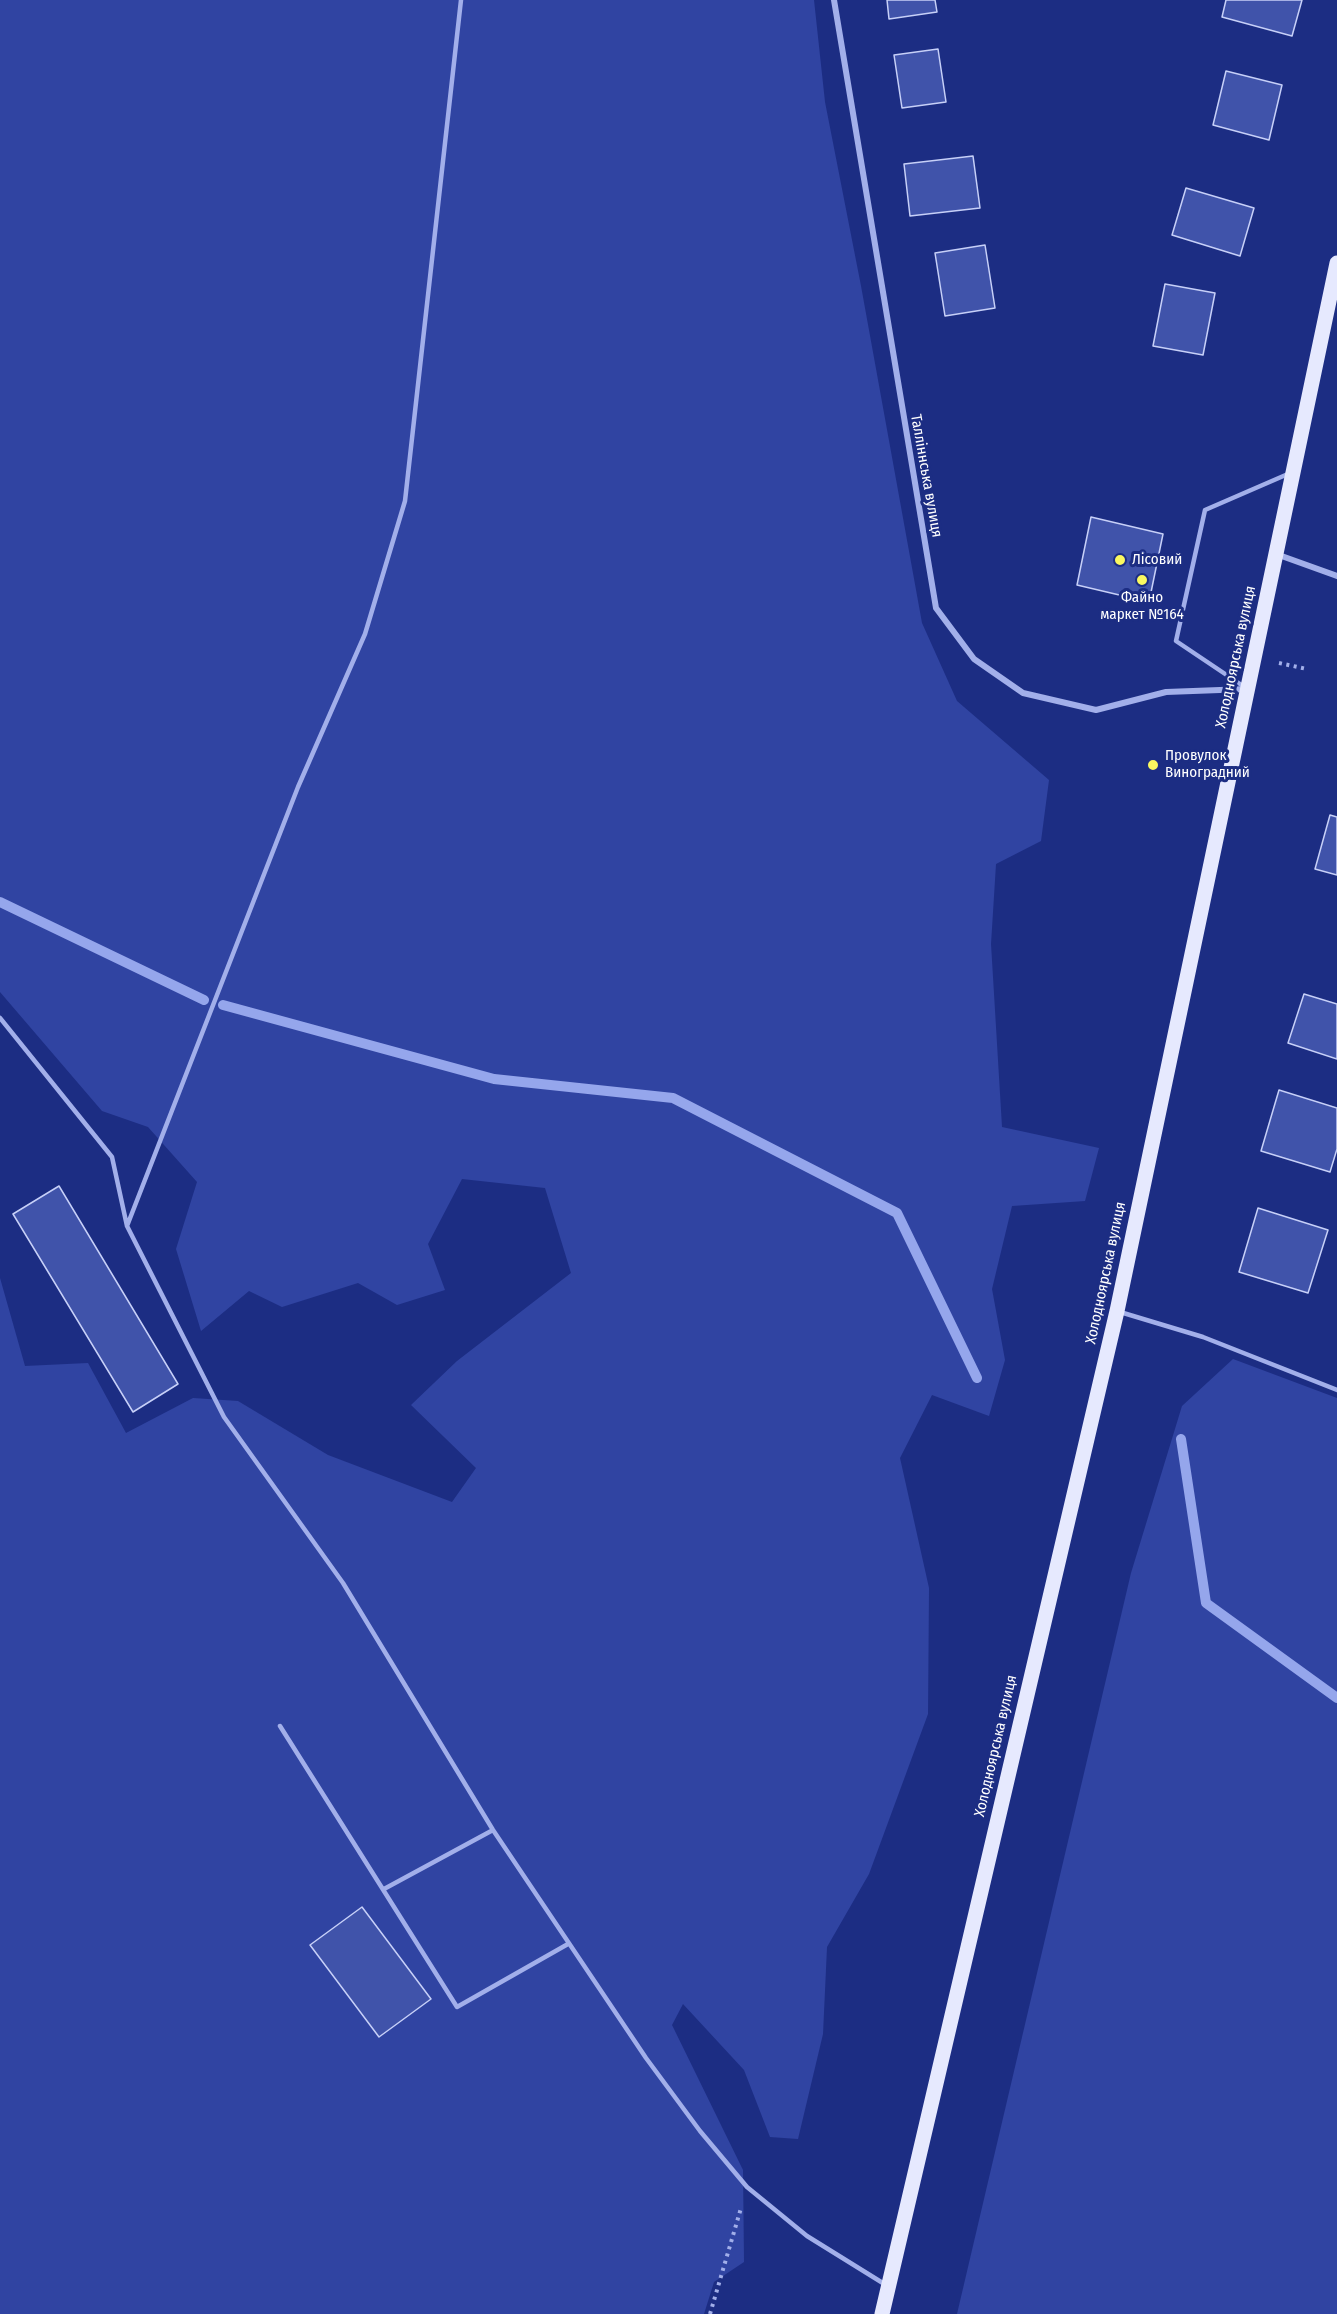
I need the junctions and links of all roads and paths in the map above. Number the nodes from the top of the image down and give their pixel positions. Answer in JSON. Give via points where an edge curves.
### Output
{"nodes":[{"id":1,"x":461,"y":0,"type":"edge"},
{"id":2,"x":834,"y":0,"type":"edge"},
{"id":3,"x":1337,"y":262,"type":"edge"},
{"id":4,"x":1293,"y":472,"type":"junction"},
{"id":5,"x":1276,"y":554,"type":"junction"},
{"id":6,"x":1337,"y":576,"type":"edge"},
{"id":7,"x":1247,"y":689,"type":"junction"},
{"id":8,"x":0,"y":1018,"type":"edge"},
{"id":9,"x":127,"y":1226,"type":"junction"},
{"id":10,"x":1117,"y":1311,"type":"junction"},
{"id":11,"x":1337,"y":1390,"type":"edge"},
{"id":12,"x":280,"y":1726,"type":"dead end"},
{"id":13,"x":493,"y":1830,"type":"junction"},
{"id":14,"x":384,"y":1889,"type":"junction"},
{"id":15,"x":568,"y":1944,"type":"junction"},
{"id":16,"x":747,"y":2187,"type":"junction"},
{"id":17,"x":888,"y":2287,"type":"junction"},
{"id":18,"x":710,"y":2314,"type":"edge"},
{"id":19,"x":882,"y":2314,"type":"edge"}],
"edges":[{"from":1,"to":9,"type":"lane","via":[[405,501],[365,634],[298,787]]},
{"from":2,"to":7,"type":"street","name":"Талліннська вулиця","via":[[936,608],[974,659],[1023,693],[1096,710],[1166,692]]},
{"from":3,"to":4,"type":"main road","name":"Холодноярська вулиця"},
{"from":4,"to":5,"type":"main road","name":"Холодноярська вулиця"},
{"from":4,"to":7,"type":"lane","via":[[1205,510],[1176,641]]},
{"from":5,"to":6,"type":"street"},
{"from":5,"to":7,"type":"main road","name":"Холодноярська вулиця"},
{"from":7,"to":10,"type":"main road","name":"Холодноярська вулиця"},
{"from":8,"to":9,"type":"lane","via":[[112,1157]]},
{"from":9,"to":13,"type":"lane","via":[[224,1416],[343,1583]]},
{"from":10,"to":11,"type":"lane","via":[[1203,1337]]},
{"from":10,"to":17,"type":"main road","name":"Холодноярська вулиця"},
{"from":12,"to":14,"type":"lane"},
{"from":13,"to":14,"type":"lane"},
{"from":13,"to":15,"type":"lane"},
{"from":14,"to":15,"type":"lane","via":[[457,2007]]},
{"from":15,"to":16,"type":"lane","via":[[646,2058]]},
{"from":16,"to":17,"type":"lane","via":[[807,2236]]},
{"from":16,"to":18,"type":"path"},
{"from":17,"to":19,"type":"main road","name":"Холодноярська вулиця"}]}
